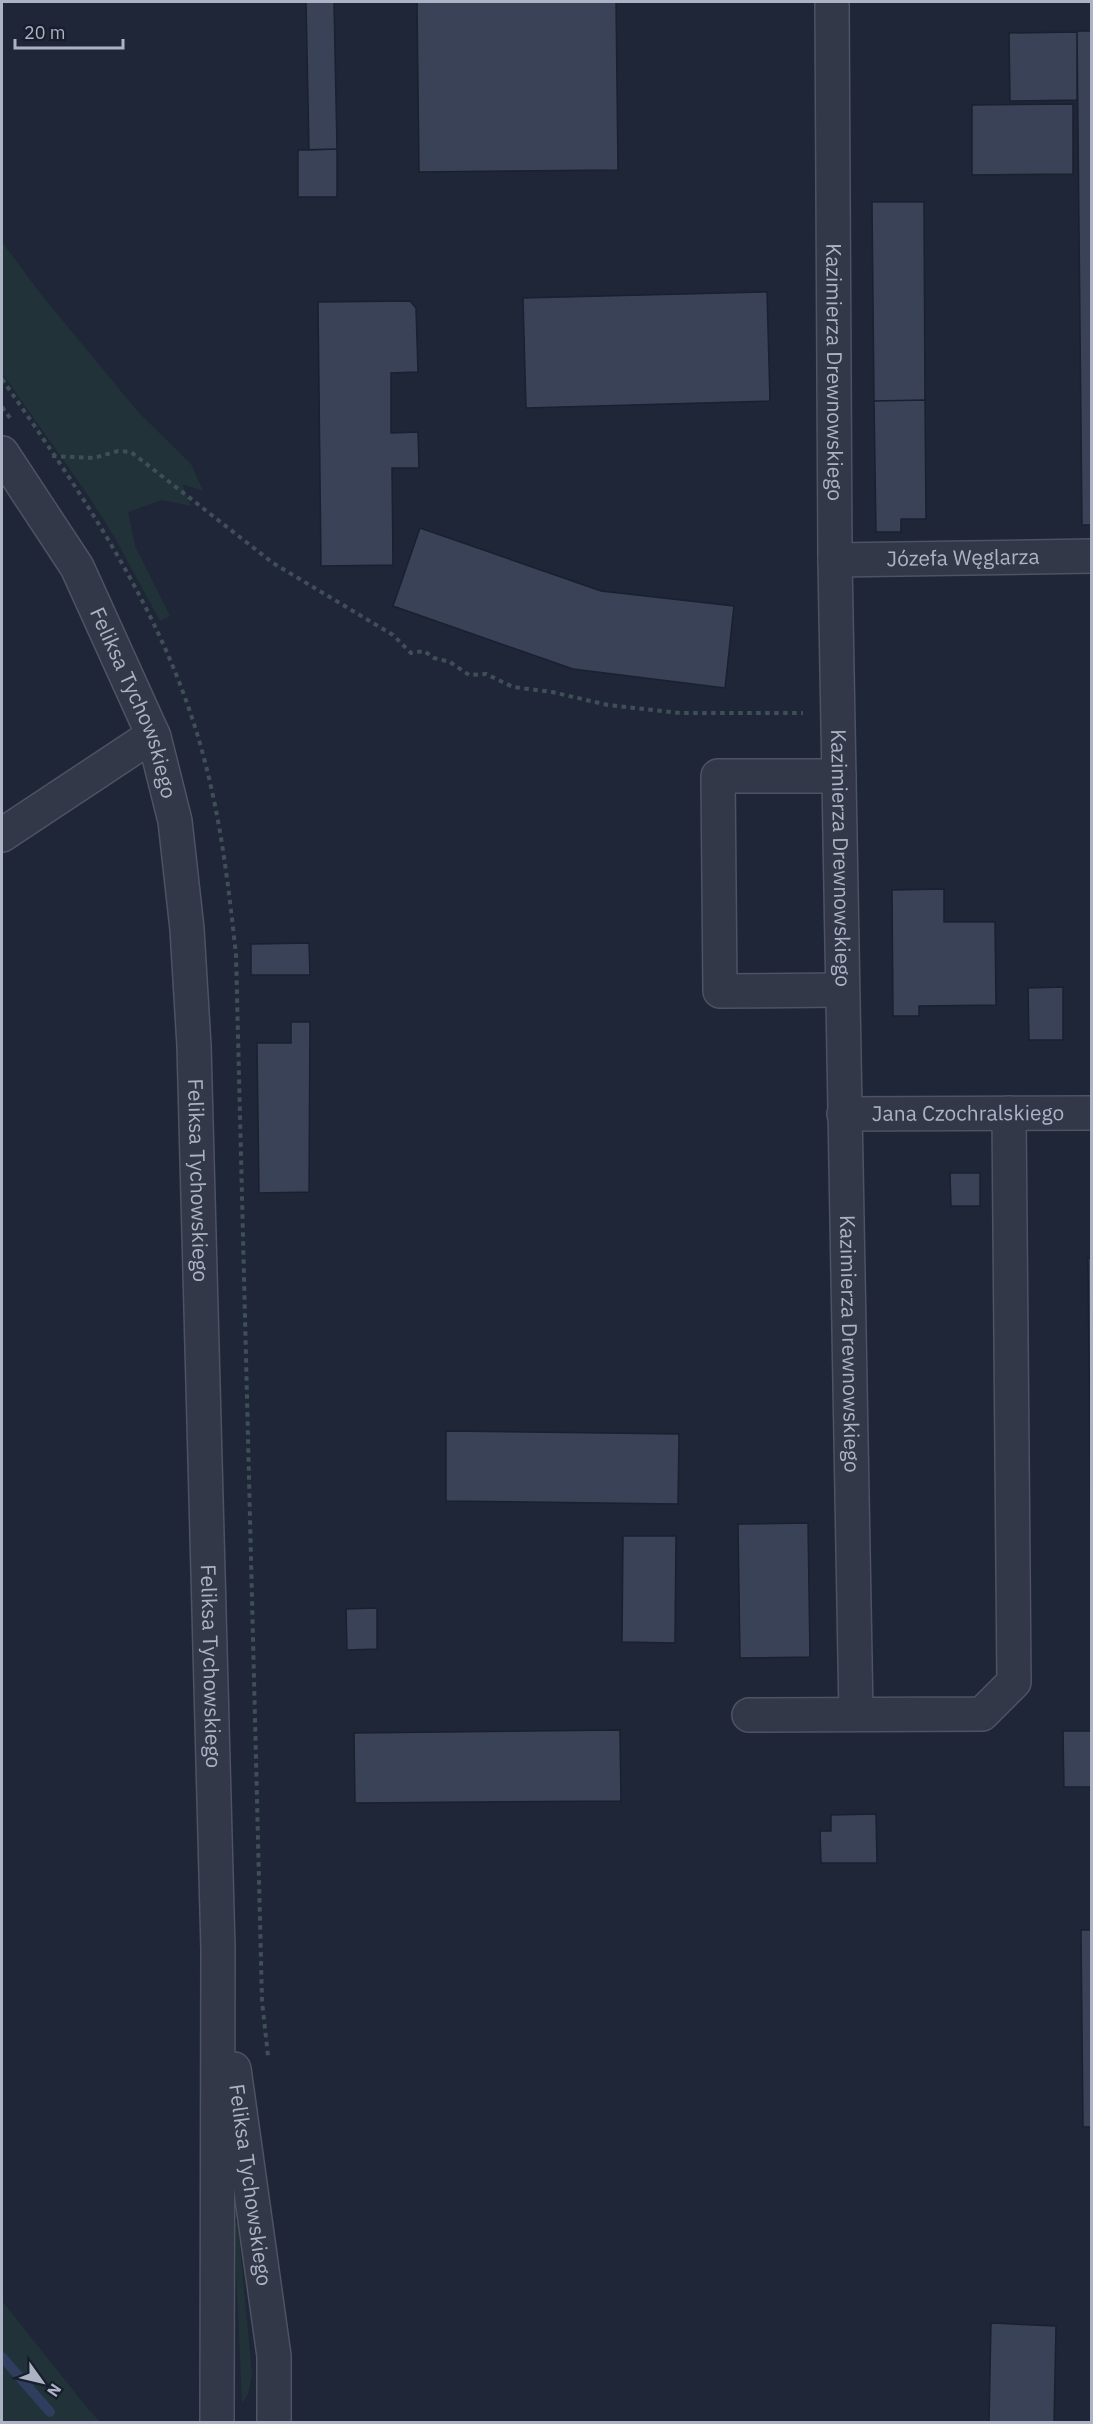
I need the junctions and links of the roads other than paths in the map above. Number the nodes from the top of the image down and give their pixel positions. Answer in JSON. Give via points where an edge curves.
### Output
{"nodes":[{"id":1,"x":832,"y":2,"type":"edge"},
{"id":2,"x":2,"y":453,"type":"edge"},
{"id":3,"x":1092,"y":556,"type":"edge"},
{"id":4,"x":835,"y":560,"type":"junction"},
{"id":5,"x":153,"y":735,"type":"junction"},
{"id":6,"x":839,"y":776,"type":"junction"},
{"id":7,"x":2,"y":835,"type":"edge"},
{"id":8,"x":842,"y":990,"type":"junction"},
{"id":9,"x":1008,"y":1113,"type":"junction"},
{"id":10,"x":1092,"y":1113,"type":"edge"},
{"id":11,"x":844,"y":1114,"type":"junction"},
{"id":12,"x":856,"y":1714,"type":"junction"},
{"id":13,"x":749,"y":1715,"type":"dead end"},
{"id":14,"x":218,"y":1949,"type":"junction"},
{"id":15,"x":217,"y":2422,"type":"edge"},
{"id":16,"x":274,"y":2422,"type":"edge"}],
"edges":[{"from":1,"to":4,"type":"street","name":"Kazimierza Drewnowskiego"},
{"from":2,"to":5,"type":"street","name":"Feliksa Tychowskiego","via":[[77,567]]},
{"from":3,"to":4,"type":"street","name":"Józefa Węglarza"},
{"from":4,"to":6,"type":"street","name":"Kazimierza Drewnowskiego"},
{"from":5,"to":7,"type":"street"},
{"from":5,"to":14,"type":"street","name":"Feliksa Tychowskiego","via":[[175,821],[194,1046]]},
{"from":6,"to":8,"type":"street","name":"Kazimierza Drewnowskiego"},
{"from":6,"to":8,"type":"street","via":[[718,777],[720,992]]},
{"from":8,"to":11,"type":"street","name":"Kazimierza Drewnowskiego"},
{"from":9,"to":10,"type":"street","name":"Jana Czochralskiego"},
{"from":9,"to":11,"type":"street","name":"Jana Czochralskiego"},
{"from":9,"to":12,"type":"street","via":[[1014,1682],[982,1714]]},
{"from":11,"to":12,"type":"street","name":"Kazimierza Drewnowskiego"},
{"from":12,"to":13,"type":"street"},
{"from":14,"to":15,"type":"street","name":"Feliksa Tychowskiego"},
{"from":14,"to":16,"type":"street","name":"Feliksa Tychowskiego","via":[[274,2356]]}]}
